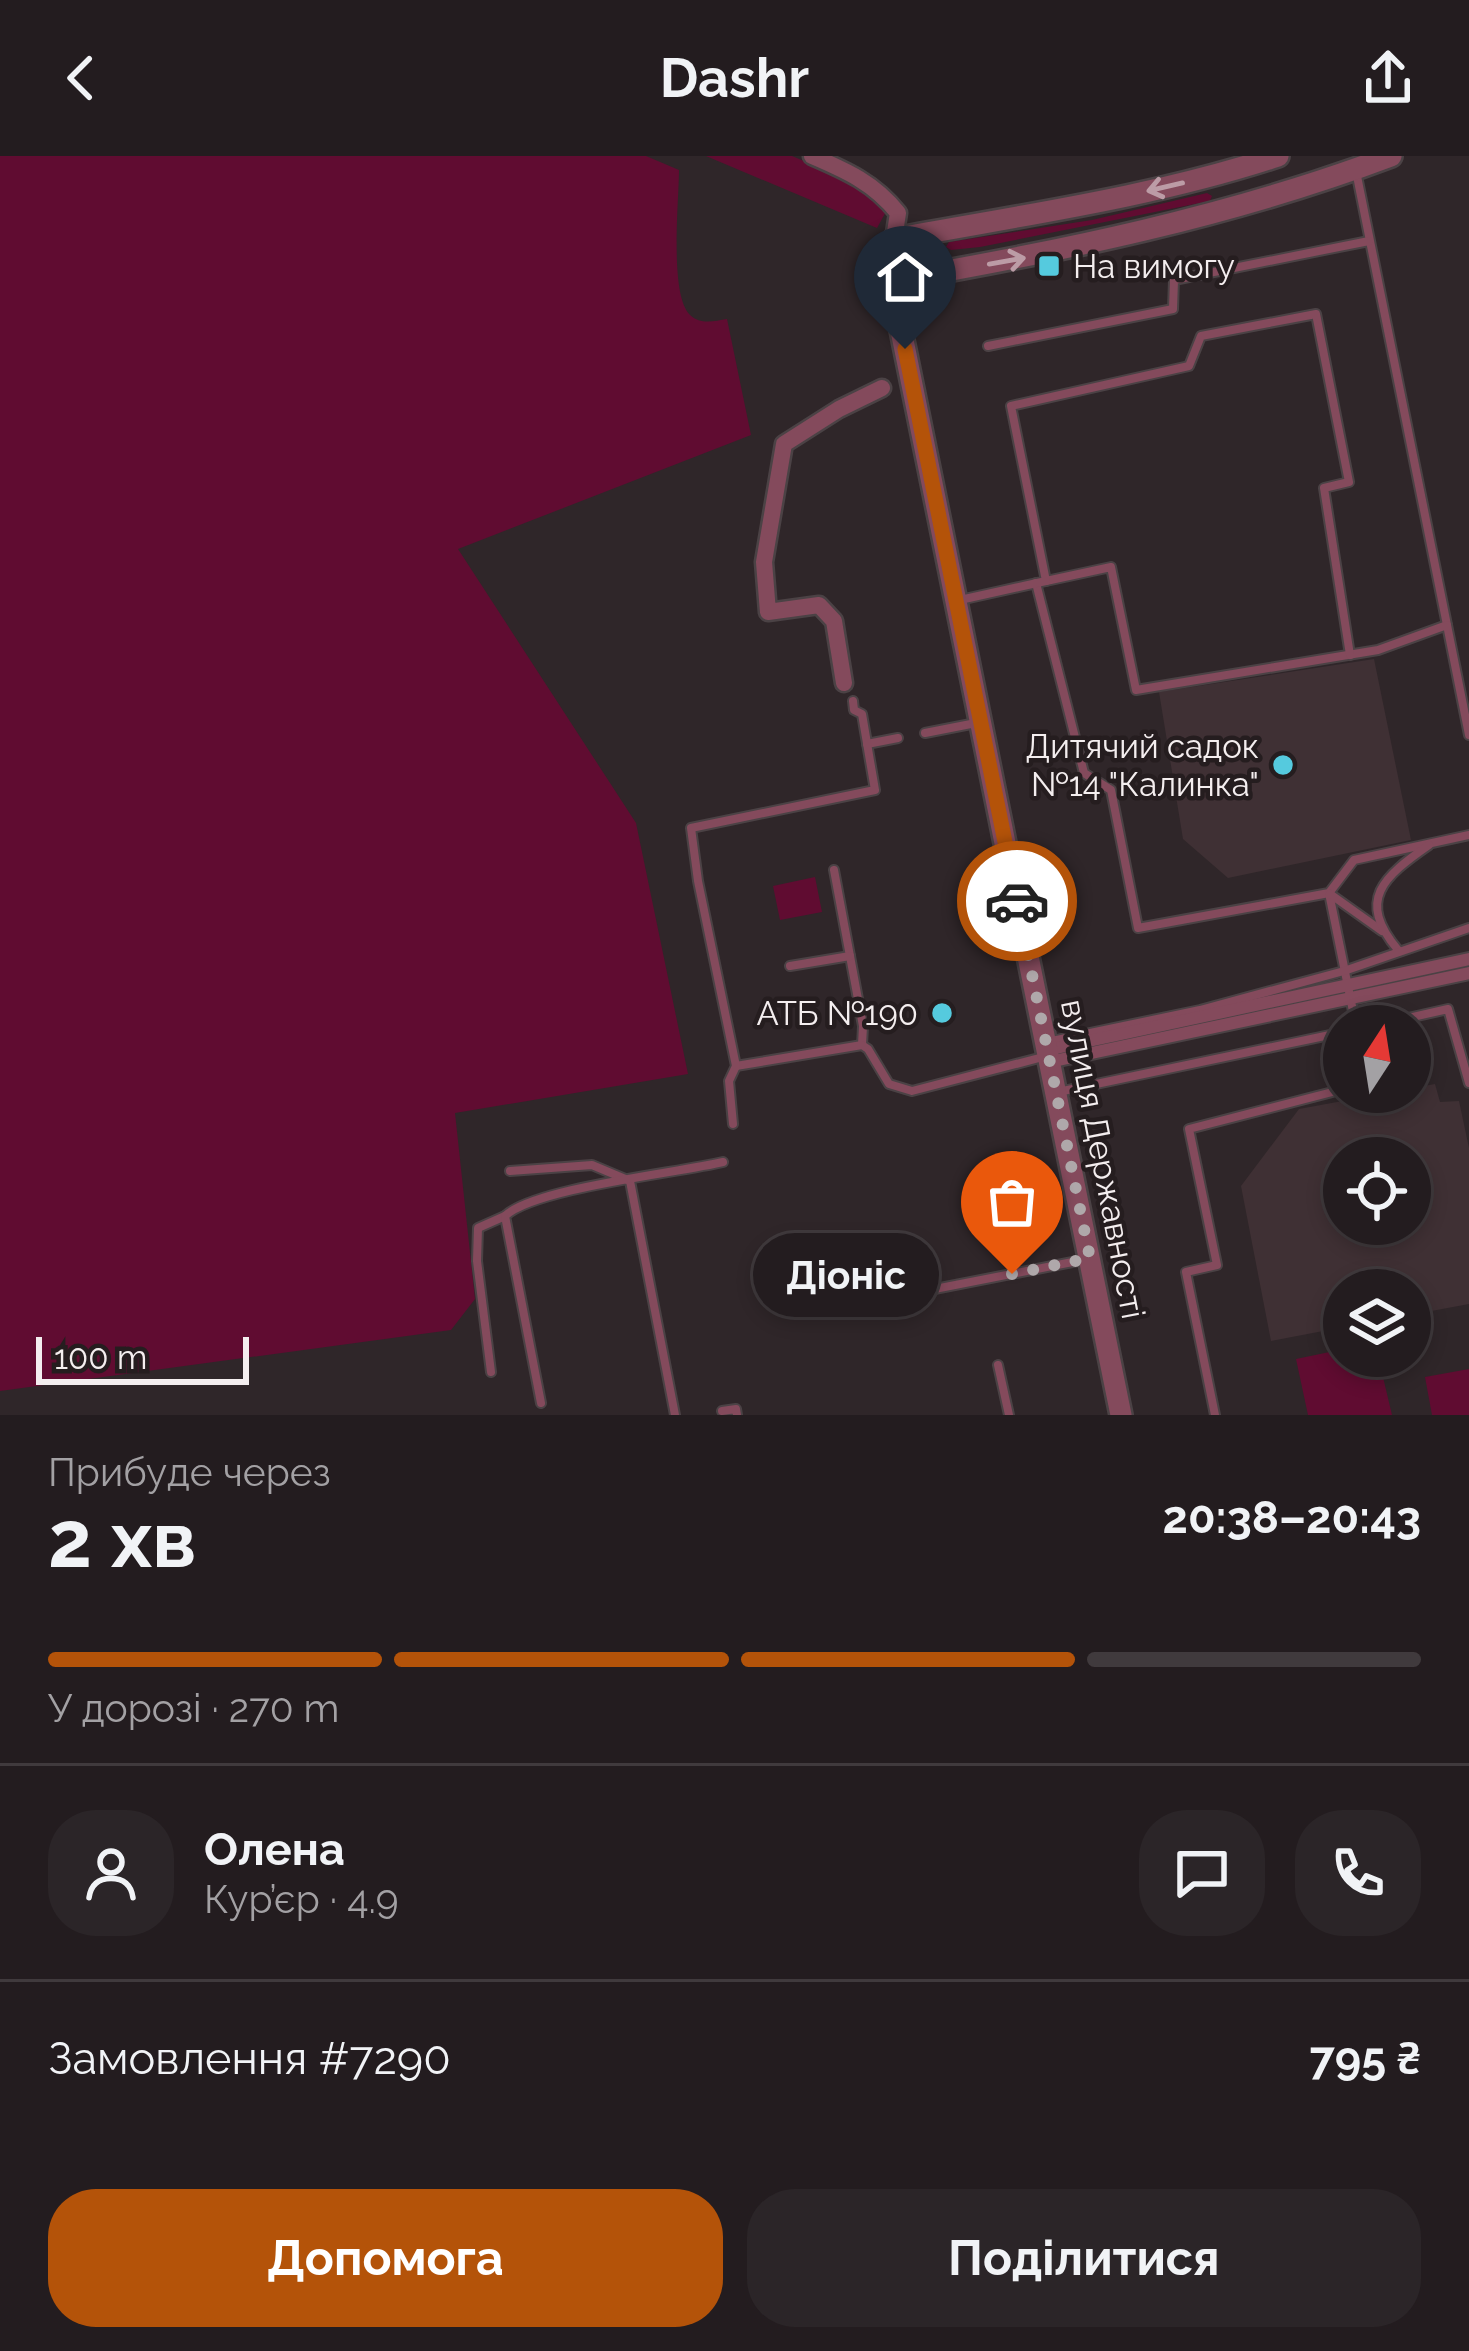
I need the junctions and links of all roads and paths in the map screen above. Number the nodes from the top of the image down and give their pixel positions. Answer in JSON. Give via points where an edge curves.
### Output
{"nodes":[{"id":1,"x":812,"y":156,"type":"edge"},
{"id":2,"x":1278,"y":156,"type":"edge"},
{"id":3,"x":1391,"y":156,"type":"edge"},
{"id":4,"x":1213,"y":166,"type":"edge"},
{"id":5,"x":1355,"y":170,"type":"junction"},
{"id":6,"x":894,"y":239,"type":"junction"},
{"id":7,"x":1370,"y":241,"type":"junction"},
{"id":8,"x":892,"y":281,"type":"junction"},
{"id":9,"x":988,"y":346,"type":"dead end"},
{"id":10,"x":882,"y":388,"type":"dead end"},
{"id":11,"x":1041,"y":582,"type":"junction"},
{"id":12,"x":956,"y":601,"type":"junction"},
{"id":13,"x":1447,"y":625,"type":"junction"},
{"id":14,"x":1350,"y":655,"type":"junction"},
{"id":15,"x":844,"y":683,"type":"dead end"},
{"id":16,"x":853,"y":701,"type":"dead end"},
{"id":17,"x":981,"y":722,"type":"junction"},
{"id":18,"x":925,"y":733,"type":"dead end"},
{"id":19,"x":1469,"y":735,"type":"edge"},
{"id":20,"x":898,"y":738,"type":"dead end"},
{"id":21,"x":867,"y":744,"type":"junction"},
{"id":22,"x":1469,"y":835,"type":"edge"},
{"id":23,"x":1435,"y":841,"type":"junction"},
{"id":24,"x":834,"y":870,"type":"dead end"},
{"id":25,"x":1329,"y":893,"type":"junction"},
{"id":26,"x":1469,"y":928,"type":"edge"},
{"id":27,"x":1382,"y":931,"type":"junction"},
{"id":28,"x":1399,"y":951,"type":"junction"},
{"id":29,"x":850,"y":956,"type":"junction"},
{"id":30,"x":1469,"y":959,"type":"edge"},
{"id":31,"x":790,"y":966,"type":"dead end"},
{"id":32,"x":1469,"y":973,"type":"edge"},
{"id":33,"x":1347,"y":985,"type":"junction"},
{"id":34,"x":1351,"y":1005,"type":"edge"},
{"id":35,"x":1431,"y":1013,"type":"edge"},
{"id":36,"x":1323,"y":1036,"type":"edge"},
{"id":37,"x":862,"y":1046,"type":"junction"},
{"id":38,"x":1048,"y":1052,"type":"junction"},
{"id":39,"x":736,"y":1066,"type":"junction"},
{"id":40,"x":1469,"y":1082,"type":"edge"},
{"id":41,"x":1056,"y":1093,"type":"junction"},
{"id":42,"x":1323,"y":1094,"type":"edge"},
{"id":43,"x":733,"y":1124,"type":"dead end"},
{"id":44,"x":723,"y":1162,"type":"dead end"},
{"id":45,"x":510,"y":1171,"type":"dead end"},
{"id":46,"x":630,"y":1181,"type":"junction"},
{"id":47,"x":505,"y":1216,"type":"junction"},
{"id":48,"x":1090,"y":1258,"type":"junction"},
{"id":49,"x":848,"y":1306,"type":"dead end"},
{"id":50,"x":998,"y":1366,"type":"dead end"},
{"id":51,"x":491,"y":1372,"type":"dead end"},
{"id":52,"x":541,"y":1403,"type":"dead end"},
{"id":53,"x":722,"y":1412,"type":"dead end"},
{"id":54,"x":674,"y":1415,"type":"edge"},
{"id":55,"x":737,"y":1415,"type":"edge"},
{"id":56,"x":1009,"y":1415,"type":"edge"},
{"id":57,"x":1121,"y":1415,"type":"edge"},
{"id":58,"x":1215,"y":1415,"type":"edge"}],
"edges":[{"from":1,"to":6,"type":"street","via":[[866,179],[898,213]]},
{"from":2,"to":4,"type":"street"},
{"from":3,"to":5,"type":"street"},
{"from":4,"to":6,"type":"street","one_way":true,"via":[[1076,207]]},
{"from":5,"to":7,"type":"lane"},
{"from":8,"to":5,"type":"street","one_way":true,"via":[[1089,246]]},
{"from":6,"to":8,"type":"street","name":"вулиця Державності"},
{"from":7,"to":9,"type":"lane","via":[[1174,280],[1173,309]]},
{"from":7,"to":13,"type":"lane"},
{"from":8,"to":12,"type":"street","name":"вулиця Державності"},
{"from":10,"to":15,"type":"street","via":[[784,444],[764,562],[768,611],[819,604],[834,621]]},
{"from":11,"to":12,"type":"lane"},
{"from":11,"to":14,"type":"lane","via":[[1111,567],[1136,690]]},
{"from":11,"to":14,"type":"lane","via":[[1011,406],[1189,366],[1201,337],[1316,314],[1349,482],[1324,488]]},
{"from":11,"to":25,"type":"lane","via":[[1084,773],[1111,790],[1138,928]]},
{"from":12,"to":17,"type":"street","name":"вулиця Державності"},
{"from":13,"to":14,"type":"lane"},
{"from":13,"to":19,"type":"lane"},
{"from":16,"to":21,"type":"lane"},
{"from":17,"to":18,"type":"lane"},
{"from":17,"to":38,"type":"street","name":"вулиця Державності"},
{"from":20,"to":21,"type":"lane"},
{"from":21,"to":39,"type":"lane","via":[[875,790],[691,828]]},
{"from":22,"to":23,"type":"lane"},
{"from":23,"to":25,"type":"lane","via":[[1354,860]]},
{"from":23,"to":27,"type":"lane","via":[[1387,878],[1376,913]]},
{"from":24,"to":29,"type":"lane"},
{"from":25,"to":27,"type":"lane"},
{"from":25,"to":33,"type":"lane"},
{"from":26,"to":28,"type":"lane"},
{"from":27,"to":28,"type":"lane"},
{"from":28,"to":33,"type":"lane"},
{"from":29,"to":31,"type":"lane"},
{"from":29,"to":37,"type":"lane"},
{"from":30,"to":33,"type":"street"},
{"from":32,"to":33,"type":"street"},
{"from":33,"to":34,"type":"lane"},
{"from":33,"to":38,"type":"street"},
{"from":33,"to":38,"type":"lane","via":[[1199,1010]]},
{"from":35,"to":40,"type":"lane","via":[[1448,1009]]},
{"from":36,"to":41,"type":"lane"},
{"from":37,"to":38,"type":"lane","via":[[889,1084],[912,1091]]},
{"from":37,"to":39,"type":"lane"},
{"from":38,"to":41,"type":"street","name":"вулиця Державності"},
{"from":39,"to":43,"type":"lane","via":[[729,1081]]},
{"from":41,"to":48,"type":"street","name":"вулиця Державності"},
{"from":42,"to":58,"type":"lane","via":[[1189,1129],[1216,1265],[1186,1272]]},
{"from":44,"to":46,"type":"lane"},
{"from":45,"to":46,"type":"lane","via":[[592,1165]]},
{"from":46,"to":47,"type":"lane"},
{"from":46,"to":54,"type":"lane"},
{"from":47,"to":51,"type":"lane","via":[[478,1228]]},
{"from":47,"to":52,"type":"lane"},
{"from":48,"to":49,"type":"lane"},
{"from":48,"to":57,"type":"street","name":"вулиця Державності"},
{"from":50,"to":56,"type":"lane"},
{"from":53,"to":55,"type":"lane"}]}
